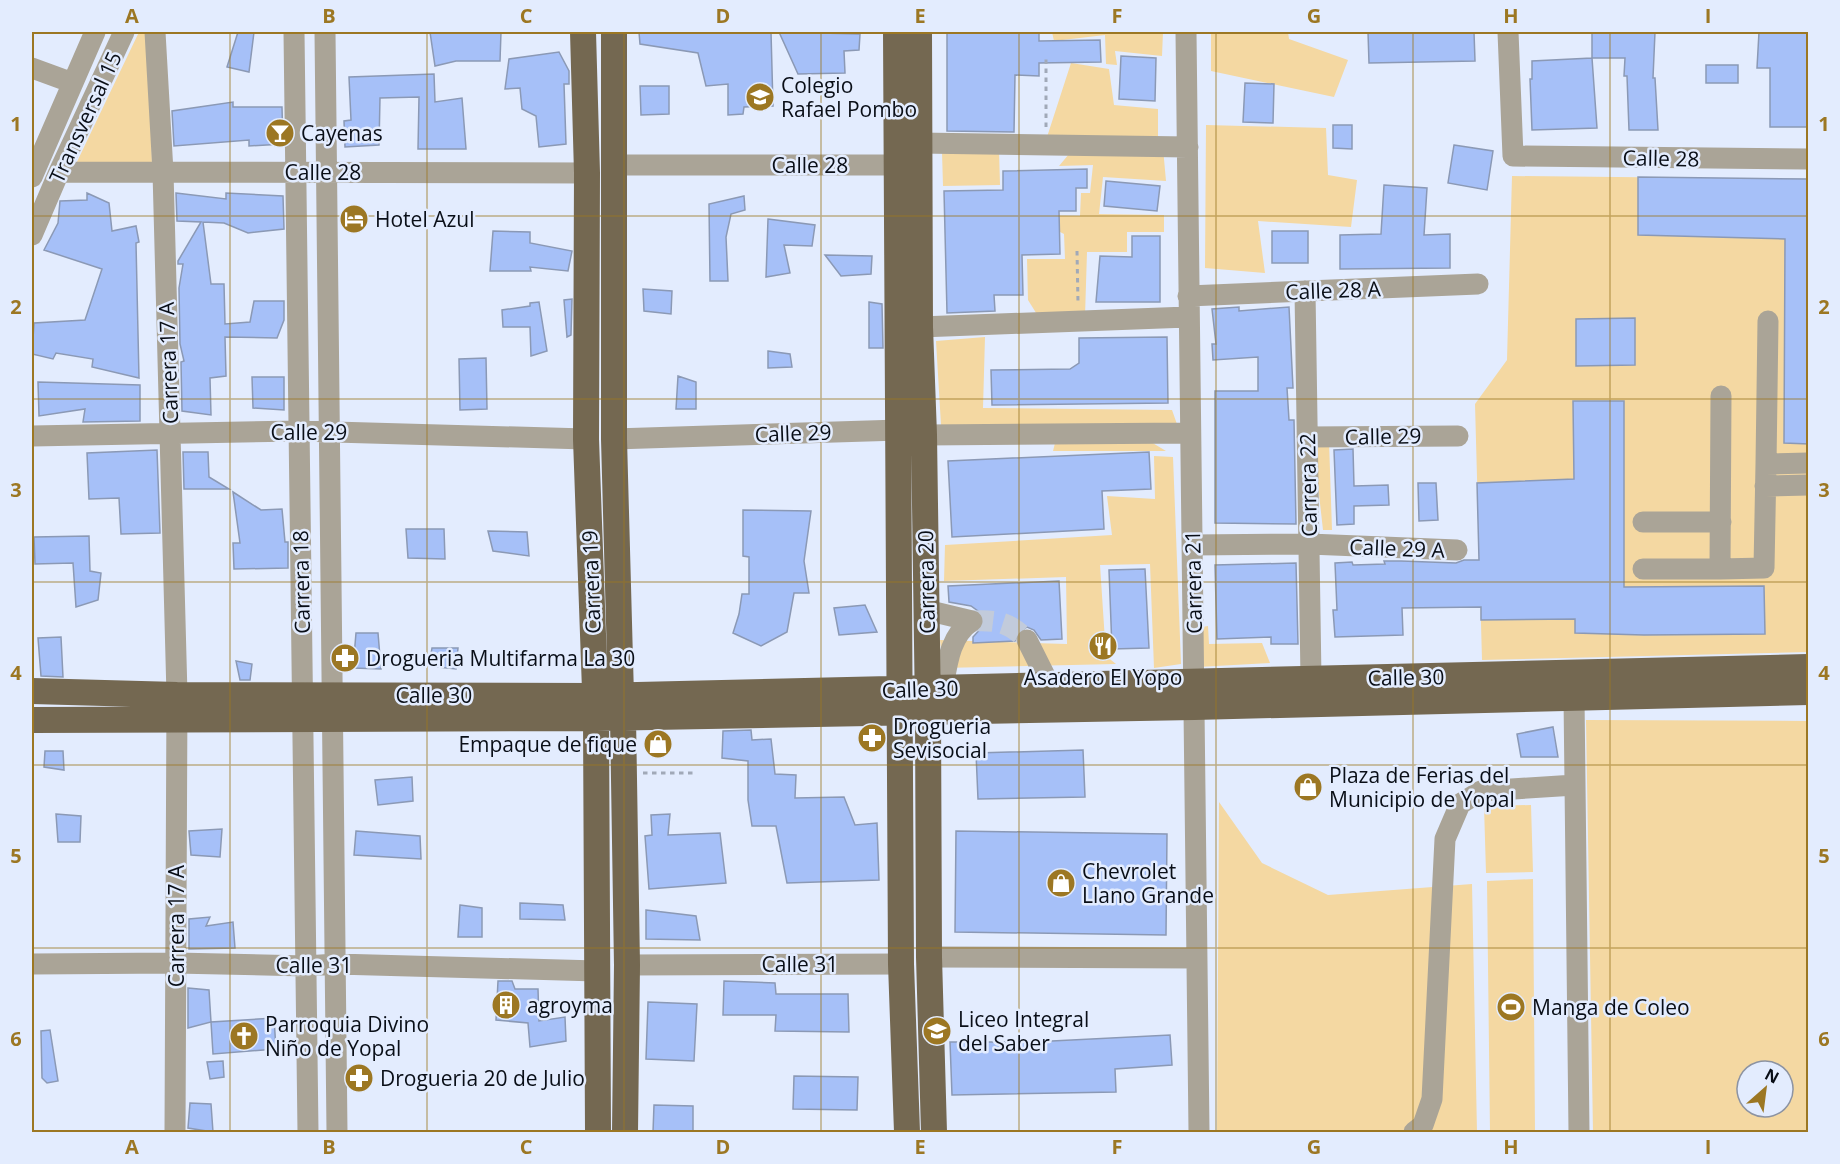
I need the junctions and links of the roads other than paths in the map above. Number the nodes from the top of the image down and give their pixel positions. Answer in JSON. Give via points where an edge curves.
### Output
{"nodes":[{"id":1,"x":95,"y":32,"type":"edge"},
{"id":2,"x":124,"y":32,"type":"edge"},
{"id":3,"x":154,"y":32,"type":"edge"},
{"id":4,"x":294,"y":32,"type":"edge"},
{"id":5,"x":324,"y":32,"type":"edge"},
{"id":6,"x":583,"y":32,"type":"edge"},
{"id":7,"x":614,"y":32,"type":"edge"},
{"id":8,"x":896,"y":32,"type":"edge"},
{"id":9,"x":918,"y":32,"type":"edge"},
{"id":10,"x":1186,"y":32,"type":"edge"},
{"id":11,"x":1508,"y":32,"type":"edge"},
{"id":12,"x":32,"y":68,"type":"edge"},
{"id":13,"x":73,"y":83,"type":"junction"},
{"id":14,"x":919,"y":143,"type":"junction"},
{"id":15,"x":1188,"y":147,"type":"junction"},
{"id":16,"x":37,"y":149,"type":"edge"},
{"id":17,"x":1809,"y":159,"type":"edge"},
{"id":18,"x":615,"y":165,"type":"junction"},
{"id":19,"x":897,"y":165,"type":"junction"},
{"id":20,"x":59,"y":172,"type":"junction"},
{"id":21,"x":162,"y":172,"type":"junction"},
{"id":22,"x":296,"y":172,"type":"junction"},
{"id":23,"x":326,"y":172,"type":"junction"},
{"id":24,"x":587,"y":173,"type":"junction"},
{"id":25,"x":32,"y":177,"type":"edge"},
{"id":26,"x":32,"y":235,"type":"edge"},
{"id":27,"x":1478,"y":284,"type":"dead end"},
{"id":28,"x":1305,"y":291,"type":"junction"},
{"id":29,"x":1188,"y":306,"type":"junction"},
{"id":30,"x":1768,"y":321,"type":"dead end"},
{"id":31,"x":920,"y":327,"type":"junction"},
{"id":32,"x":1721,"y":396,"type":"dead end"},
{"id":33,"x":299,"y":431,"type":"junction"},
{"id":34,"x":329,"y":432,"type":"junction"},
{"id":35,"x":912,"y":433,"type":"junction"},
{"id":36,"x":1190,"y":433,"type":"junction"},
{"id":37,"x":170,"y":434,"type":"junction"},
{"id":38,"x":32,"y":436,"type":"edge"},
{"id":39,"x":1458,"y":436,"type":"dead end"},
{"id":40,"x":1307,"y":437,"type":"junction"},
{"id":41,"x":586,"y":439,"type":"junction"},
{"id":42,"x":614,"y":439,"type":"junction"},
{"id":43,"x":1809,"y":463,"type":"edge"},
{"id":44,"x":1766,"y":464,"type":"junction"},
{"id":45,"x":1809,"y":485,"type":"edge"},
{"id":46,"x":1766,"y":486,"type":"junction"},
{"id":47,"x":1643,"y":522,"type":"dead end"},
{"id":48,"x":1720,"y":522,"type":"junction"},
{"id":49,"x":1192,"y":544,"type":"junction"},
{"id":50,"x":1309,"y":544,"type":"junction"},
{"id":51,"x":1457,"y":550,"type":"dead end"},
{"id":52,"x":1643,"y":569,"type":"dead end"},
{"id":53,"x":1720,"y":569,"type":"junction"},
{"id":54,"x":926,"y":610,"type":"junction"},
{"id":55,"x":1027,"y":640,"type":"tunnel mouth"},
{"id":56,"x":1809,"y":667,"type":"edge"},
{"id":57,"x":1311,"y":679,"type":"junction"},
{"id":58,"x":1194,"y":682,"type":"junction"},
{"id":59,"x":1050,"y":686,"type":"junction"},
{"id":60,"x":32,"y":691,"type":"edge"},
{"id":61,"x":1809,"y":692,"type":"edge"},
{"id":62,"x":933,"y":696,"type":"junction"},
{"id":63,"x":1575,"y":698,"type":"junction"},
{"id":64,"x":899,"y":701,"type":"junction"},
{"id":65,"x":622,"y":706,"type":"junction"},
{"id":66,"x":177,"y":707,"type":"junction"},
{"id":67,"x":302,"y":707,"type":"junction"},
{"id":68,"x":332,"y":707,"type":"junction"},
{"id":69,"x":596,"y":707,"type":"junction"},
{"id":70,"x":1194,"y":707,"type":"junction"},
{"id":71,"x":32,"y":720,"type":"edge"},
{"id":72,"x":1575,"y":785,"type":"junction"},
{"id":73,"x":929,"y":957,"type":"junction"},
{"id":74,"x":1197,"y":958,"type":"junction"},
{"id":75,"x":175,"y":963,"type":"junction"},
{"id":76,"x":32,"y":964,"type":"edge"},
{"id":77,"x":336,"y":964,"type":"junction"},
{"id":78,"x":901,"y":964,"type":"junction"},
{"id":79,"x":627,"y":965,"type":"junction"},
{"id":80,"x":306,"y":966,"type":"junction"},
{"id":81,"x":597,"y":971,"type":"junction"},
{"id":82,"x":174,"y":1132,"type":"edge"},
{"id":83,"x":308,"y":1132,"type":"edge"},
{"id":84,"x":337,"y":1132,"type":"edge"},
{"id":85,"x":598,"y":1132,"type":"edge"},
{"id":86,"x":625,"y":1132,"type":"edge"},
{"id":87,"x":907,"y":1132,"type":"edge"},
{"id":88,"x":933,"y":1132,"type":"edge"},
{"id":89,"x":1199,"y":1132,"type":"edge"},
{"id":90,"x":1414,"y":1132,"type":"edge"},
{"id":91,"x":1579,"y":1132,"type":"edge"}],
"edges":[{"from":1,"to":13,"type":"street","name":"Transversal 15"},
{"from":2,"to":20,"type":"street","name":"Transversal 15"},
{"from":3,"to":21,"type":"street","name":"Carrera 17 A"},
{"from":4,"to":22,"type":"street","name":"Carrera 18"},
{"from":5,"to":23,"type":"street","name":"Carrera 18"},
{"from":6,"to":24,"type":"main road","name":"Carrera 19"},
{"from":7,"to":18,"type":"main road","name":"Carrera 19"},
{"from":8,"to":19,"type":"main road","name":"Carrera 20"},
{"from":9,"to":14,"type":"main road","name":"Carrera 20"},
{"from":10,"to":15,"type":"street","name":"Carrera 21"},
{"from":11,"to":17,"type":"street","name":"Calle 28","via":[[1513,156]]},
{"from":12,"to":13,"type":"street"},
{"from":13,"to":16,"type":"street","name":"Transversal 15"},
{"from":14,"to":15,"type":"street"},
{"from":14,"to":31,"type":"main road","name":"Carrera 20"},
{"from":15,"to":29,"type":"street","name":"Carrera 21"},
{"from":16,"to":25,"type":"street","name":"Transversal 15"},
{"from":18,"to":19,"type":"street","name":"Calle 28"},
{"from":18,"to":42,"type":"main road","name":"Carrera 19"},
{"from":19,"to":35,"type":"main road","name":"Carrera 20"},
{"from":20,"to":21,"type":"street","name":"Calle 28"},
{"from":20,"to":26,"type":"street","name":"Transversal 15"},
{"from":21,"to":22,"type":"street","name":"Calle 28"},
{"from":21,"to":37,"type":"street","name":"Carrera 17 A"},
{"from":22,"to":23,"type":"street","name":"Calle 28"},
{"from":22,"to":33,"type":"street","name":"Carrera 18"},
{"from":23,"to":24,"type":"street","name":"Calle 28"},
{"from":23,"to":34,"type":"street","name":"Carrera 18"},
{"from":24,"to":41,"type":"main road","name":"Carrera 19"},
{"from":27,"to":28,"type":"street","name":"Calle 28 A"},
{"from":28,"to":29,"type":"street","name":"Calle 28 A"},
{"from":28,"to":40,"type":"street","name":"Carrera 22"},
{"from":29,"to":31,"type":"street","name":"Calle 28 A","via":[[1078,321]]},
{"from":29,"to":36,"type":"street","name":"Carrera 21"},
{"from":30,"to":44,"type":"street"},
{"from":31,"to":35,"type":"main road","name":"Carrera 20"},
{"from":32,"to":48,"type":"street"},
{"from":33,"to":34,"type":"street","name":"Calle 29"},
{"from":33,"to":37,"type":"street","name":"Calle 29"},
{"from":33,"to":67,"type":"street","name":"Carrera 18"},
{"from":34,"to":41,"type":"street","name":"Calle 29"},
{"from":34,"to":68,"type":"street","name":"Carrera 18"},
{"from":35,"to":36,"type":"street","name":"Calle 29"},
{"from":35,"to":42,"type":"street","name":"Calle 29"},
{"from":35,"to":54,"type":"main road","name":"Carrera 20"},
{"from":35,"to":64,"type":"main road","name":"Carrera 20"},
{"from":36,"to":49,"type":"street","name":"Carrera 21"},
{"from":37,"to":38,"type":"street","name":"Calle 29"},
{"from":37,"to":66,"type":"street","name":"Carrera 17 A"},
{"from":39,"to":40,"type":"street","name":"Calle 29"},
{"from":40,"to":50,"type":"street","name":"Carrera 22"},
{"from":41,"to":69,"type":"main road","name":"Carrera 19"},
{"from":42,"to":65,"type":"main road","name":"Carrera 19"},
{"from":43,"to":44,"type":"street"},
{"from":44,"to":46,"type":"street"},
{"from":45,"to":46,"type":"street"},
{"from":46,"to":53,"type":"street","via":[[1764,568]]},
{"from":47,"to":48,"type":"street"},
{"from":48,"to":53,"type":"street"},
{"from":49,"to":50,"type":"street","name":"Calle 29 A"},
{"from":49,"to":58,"type":"street","name":"Carrera 21"},
{"from":50,"to":51,"type":"street","name":"Calle 29 A"},
{"from":50,"to":57,"type":"street","name":"Carrera 22"},
{"from":52,"to":53,"type":"street"},
{"from":54,"to":62,"type":"main road","name":"Carrera 20"},
{"from":54,"to":62,"type":"street","via":[[972,621],[962,628]]},
{"from":55,"to":59,"type":"street"},
{"from":56,"to":57,"type":"main road","name":"Calle 30"},
{"from":57,"to":58,"type":"main road","name":"Calle 30"},
{"from":58,"to":59,"type":"main road","name":"Calle 30"},
{"from":58,"to":70,"type":"street","name":"Carrera 21"},
{"from":59,"to":62,"type":"main road","name":"Calle 30"},
{"from":60,"to":66,"type":"main road","name":"Calle 30"},
{"from":61,"to":63,"type":"main road","name":"Calle 30"},
{"from":62,"to":64,"type":"main road","name":"Calle 30"},
{"from":62,"to":70,"type":"main road","name":"Calle 30"},
{"from":62,"to":73,"type":"main road","name":"Carrera 20"},
{"from":63,"to":70,"type":"main road","name":"Calle 30"},
{"from":63,"to":72,"type":"street"},
{"from":64,"to":65,"type":"main road","name":"Calle 30"},
{"from":64,"to":78,"type":"main road","name":"Carrera 20"},
{"from":65,"to":69,"type":"main road","name":"Calle 30"},
{"from":65,"to":79,"type":"main road","name":"Carrera 19"},
{"from":66,"to":67,"type":"main road","name":"Calle 30"},
{"from":66,"to":71,"type":"main road","name":"Calle 30"},
{"from":66,"to":75,"type":"street","name":"Carrera 17 A"},
{"from":67,"to":68,"type":"main road","name":"Calle 30"},
{"from":67,"to":80,"type":"street","name":"Carrera 18"},
{"from":68,"to":69,"type":"main road","name":"Calle 30"},
{"from":68,"to":77,"type":"street","name":"Carrera 18"},
{"from":69,"to":81,"type":"main road","name":"Carrera 19"},
{"from":70,"to":74,"type":"street","name":"Carrera 21"},
{"from":72,"to":90,"type":"street","via":[[1481,790],[1460,804],[1445,839],[1432,1099],[1423,1125]]},
{"from":72,"to":91,"type":"street"},
{"from":73,"to":74,"type":"street"},
{"from":73,"to":88,"type":"main road","name":"Carrera 20"},
{"from":74,"to":89,"type":"street","name":"Carrera 21"},
{"from":75,"to":76,"type":"street","name":"Calle 31"},
{"from":75,"to":80,"type":"street","name":"Calle 31"},
{"from":75,"to":82,"type":"street","name":"Carrera 17 A"},
{"from":77,"to":80,"type":"street","name":"Calle 31"},
{"from":77,"to":81,"type":"street","name":"Calle 31"},
{"from":77,"to":84,"type":"street","name":"Carrera 18"},
{"from":78,"to":79,"type":"street","name":"Calle 31"},
{"from":78,"to":87,"type":"main road","name":"Carrera 20"},
{"from":79,"to":86,"type":"main road","name":"Carrera 19"},
{"from":80,"to":83,"type":"street","name":"Carrera 18"},
{"from":81,"to":85,"type":"main road","name":"Carrera 19"}]}
